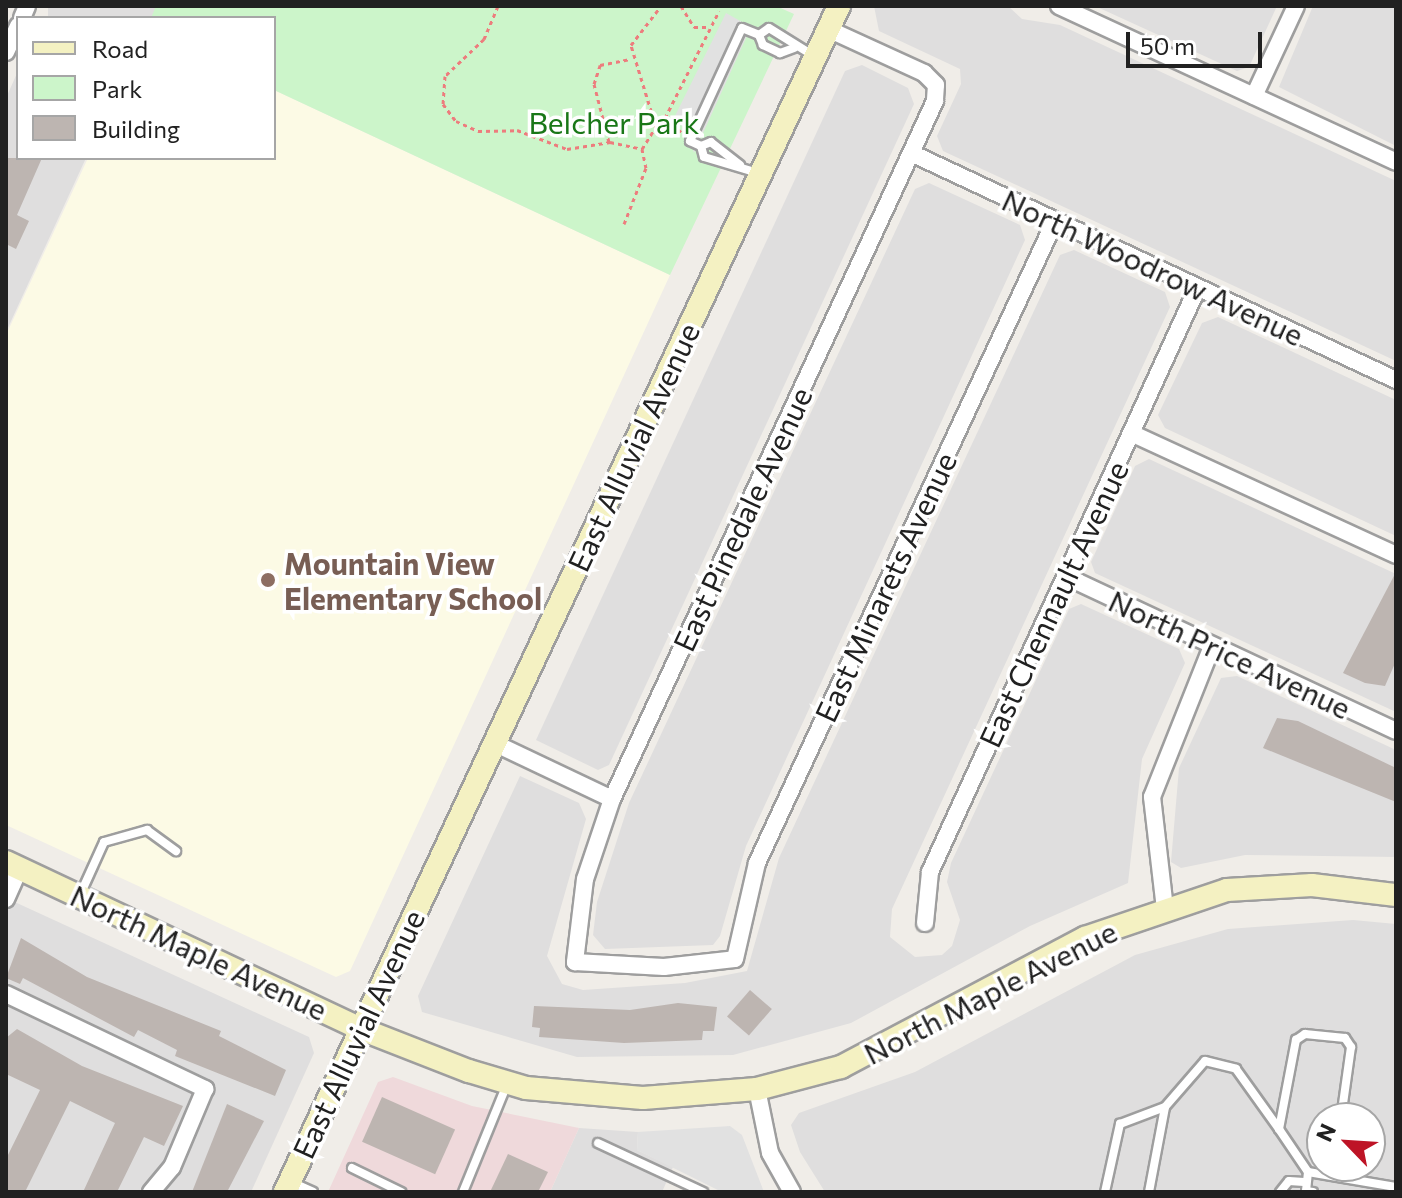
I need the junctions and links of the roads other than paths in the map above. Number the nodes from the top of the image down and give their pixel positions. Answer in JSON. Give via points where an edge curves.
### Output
{"nodes":[{"id":1,"x":839,"y":6,"type":"edge"},
{"id":2,"x":1059,"y":6,"type":"edge"},
{"id":3,"x":1296,"y":6,"type":"edge"},
{"id":4,"x":828,"y":29,"type":"junction"},
{"id":5,"x":16,"y":30,"type":"edge"},
{"id":6,"x":759,"y":35,"type":"junction"},
{"id":7,"x":794,"y":48,"type":"junction"},
{"id":8,"x":6,"y":52,"type":"edge"},
{"id":9,"x":815,"y":56,"type":"junction"},
{"id":10,"x":1254,"y":96,"type":"junction"},
{"id":11,"x":701,"y":146,"type":"junction"},
{"id":12,"x":911,"y":153,"type":"junction"},
{"id":13,"x":1396,"y":162,"type":"edge"},
{"id":14,"x":750,"y":169,"type":"junction"},
{"id":15,"x":1055,"y":221,"type":"junction"},
{"id":16,"x":1197,"y":289,"type":"junction"},
{"id":17,"x":1396,"y":380,"type":"edge"},
{"id":18,"x":1131,"y":433,"type":"junction"},
{"id":19,"x":1396,"y":555,"type":"edge"},
{"id":20,"x":1065,"y":576,"type":"junction"},
{"id":21,"x":1212,"y":646,"type":"junction"},
{"id":22,"x":1396,"y":731,"type":"edge"},
{"id":23,"x":496,"y":744,"type":"junction"},
{"id":24,"x":612,"y":799,"type":"junction"},
{"id":25,"x":176,"y":851,"type":"dead end"},
{"id":26,"x":13,"y":865,"type":"edge"},
{"id":27,"x":79,"y":895,"type":"junction"},
{"id":28,"x":1396,"y":895,"type":"edge"},
{"id":29,"x":6,"y":899,"type":"edge"},
{"id":30,"x":1165,"y":909,"type":"junction"},
{"id":31,"x":925,"y":923,"type":"dead end"},
{"id":32,"x":575,"y":962,"type":"joint"},
{"id":33,"x":6,"y":994,"type":"edge"},
{"id":34,"x":361,"y":1029,"type":"junction"},
{"id":35,"x":507,"y":1083,"type":"junction"},
{"id":36,"x":757,"y":1089,"type":"junction"},
{"id":37,"x":1343,"y":1102,"type":"edge"},
{"id":38,"x":1165,"y":1107,"type":"junction"},
{"id":39,"x":1279,"y":1129,"type":"junction"},
{"id":40,"x":598,"y":1143,"type":"dead end"},
{"id":41,"x":352,"y":1168,"type":"dead end"},
{"id":42,"x":1306,"y":1177,"type":"joint"},
{"id":43,"x":1377,"y":1182,"type":"edge"},
{"id":44,"x":287,"y":1187,"type":"edge"},
{"id":45,"x":1396,"y":1187,"type":"edge"},
{"id":46,"x":786,"y":1190,"type":"edge"},
{"id":47,"x":151,"y":1192,"type":"edge"},
{"id":48,"x":313,"y":1192,"type":"edge"},
{"id":49,"x":401,"y":1192,"type":"edge"},
{"id":50,"x":463,"y":1192,"type":"edge"},
{"id":51,"x":703,"y":1192,"type":"edge"},
{"id":52,"x":1105,"y":1192,"type":"edge"},
{"id":53,"x":1149,"y":1192,"type":"edge"},
{"id":54,"x":1280,"y":1192,"type":"edge"}],
"edges":[{"from":1,"to":4,"type":"street","name":"East Alluvial Avenue"},
{"from":2,"to":10,"type":"street"},
{"from":3,"to":10,"type":"street"},
{"from":4,"to":9,"type":"street","name":"East Alluvial Avenue"},
{"from":4,"to":12,"type":"street","name":"East Pinedale Avenue","via":[[936,85]]},
{"from":5,"to":8,"type":"street"},
{"from":6,"to":7,"type":"lane","via":[[769,28]]},
{"from":6,"to":7,"type":"lane","via":[[763,45],[780,53]]},
{"from":6,"to":11,"type":"lane","via":[[742,28],[690,141]]},
{"from":7,"to":9,"type":"lane"},
{"from":9,"to":14,"type":"street","name":"East Alluvial Avenue"},
{"from":10,"to":13,"type":"street"},
{"from":11,"to":14,"type":"lane","via":[[711,142]]},
{"from":11,"to":14,"type":"lane","via":[[704,157]]},
{"from":12,"to":15,"type":"street","name":"North Woodrow Avenue"},
{"from":12,"to":24,"type":"street","name":"East Pinedale Avenue"},
{"from":14,"to":23,"type":"street","name":"East Alluvial Avenue"},
{"from":15,"to":16,"type":"street","name":"North Woodrow Avenue"},
{"from":15,"to":32,"type":"street","name":"East Minarets Avenue","via":[[757,863],[735,959],[664,967]]},
{"from":16,"to":17,"type":"street","name":"North Woodrow Avenue"},
{"from":16,"to":18,"type":"street","name":"East Chennault Avenue"},
{"from":18,"to":19,"type":"street"},
{"from":18,"to":20,"type":"street","name":"East Chennault Avenue"},
{"from":20,"to":21,"type":"street","name":"North Price Avenue"},
{"from":20,"to":31,"type":"street","name":"East Chennault Avenue","via":[[930,872]]},
{"from":21,"to":22,"type":"street","name":"North Price Avenue"},
{"from":21,"to":30,"type":"street","via":[[1152,797]]},
{"from":23,"to":24,"type":"street"},
{"from":23,"to":34,"type":"street","name":"East Alluvial Avenue"},
{"from":24,"to":32,"type":"street","name":"East Pinedale Avenue","via":[[585,879]]},
{"from":25,"to":27,"type":"lane","via":[[147,830],[104,842]]},
{"from":26,"to":27,"type":"street","name":"North Maple Avenue"},
{"from":26,"to":29,"type":"street"},
{"from":27,"to":34,"type":"street","name":"North Maple Avenue"},
{"from":28,"to":30,"type":"street","name":"North Maple Avenue","via":[[1312,885],[1227,890]]},
{"from":30,"to":36,"type":"street","name":"North Maple Avenue","via":[[1085,938],[874,1054]]},
{"from":33,"to":47,"type":"street","via":[[205,1089],[177,1157]]},
{"from":34,"to":35,"type":"street","name":"North Maple Avenue"},
{"from":34,"to":44,"type":"street","name":"East Alluvial Avenue"},
{"from":35,"to":36,"type":"street","name":"North Maple Avenue","via":[[643,1098]]},
{"from":35,"to":50,"type":"lane"},
{"from":36,"to":46,"type":"street","via":[[770,1153]]},
{"from":37,"to":39,"type":"lane","via":[[1351,1047],[1345,1038],[1305,1034],[1296,1040]]},
{"from":38,"to":39,"type":"lane","via":[[1205,1061],[1223,1063],[1236,1069]]},
{"from":38,"to":52,"type":"lane","via":[[1120,1124]]},
{"from":38,"to":53,"type":"lane"},
{"from":39,"to":42,"type":"lane"},
{"from":40,"to":51,"type":"lane"},
{"from":41,"to":49,"type":"lane"},
{"from":42,"to":54,"type":"lane","via":[[1289,1181]]},
{"from":43,"to":45,"type":"lane"},
{"from":44,"to":48,"type":"lane"}]}
